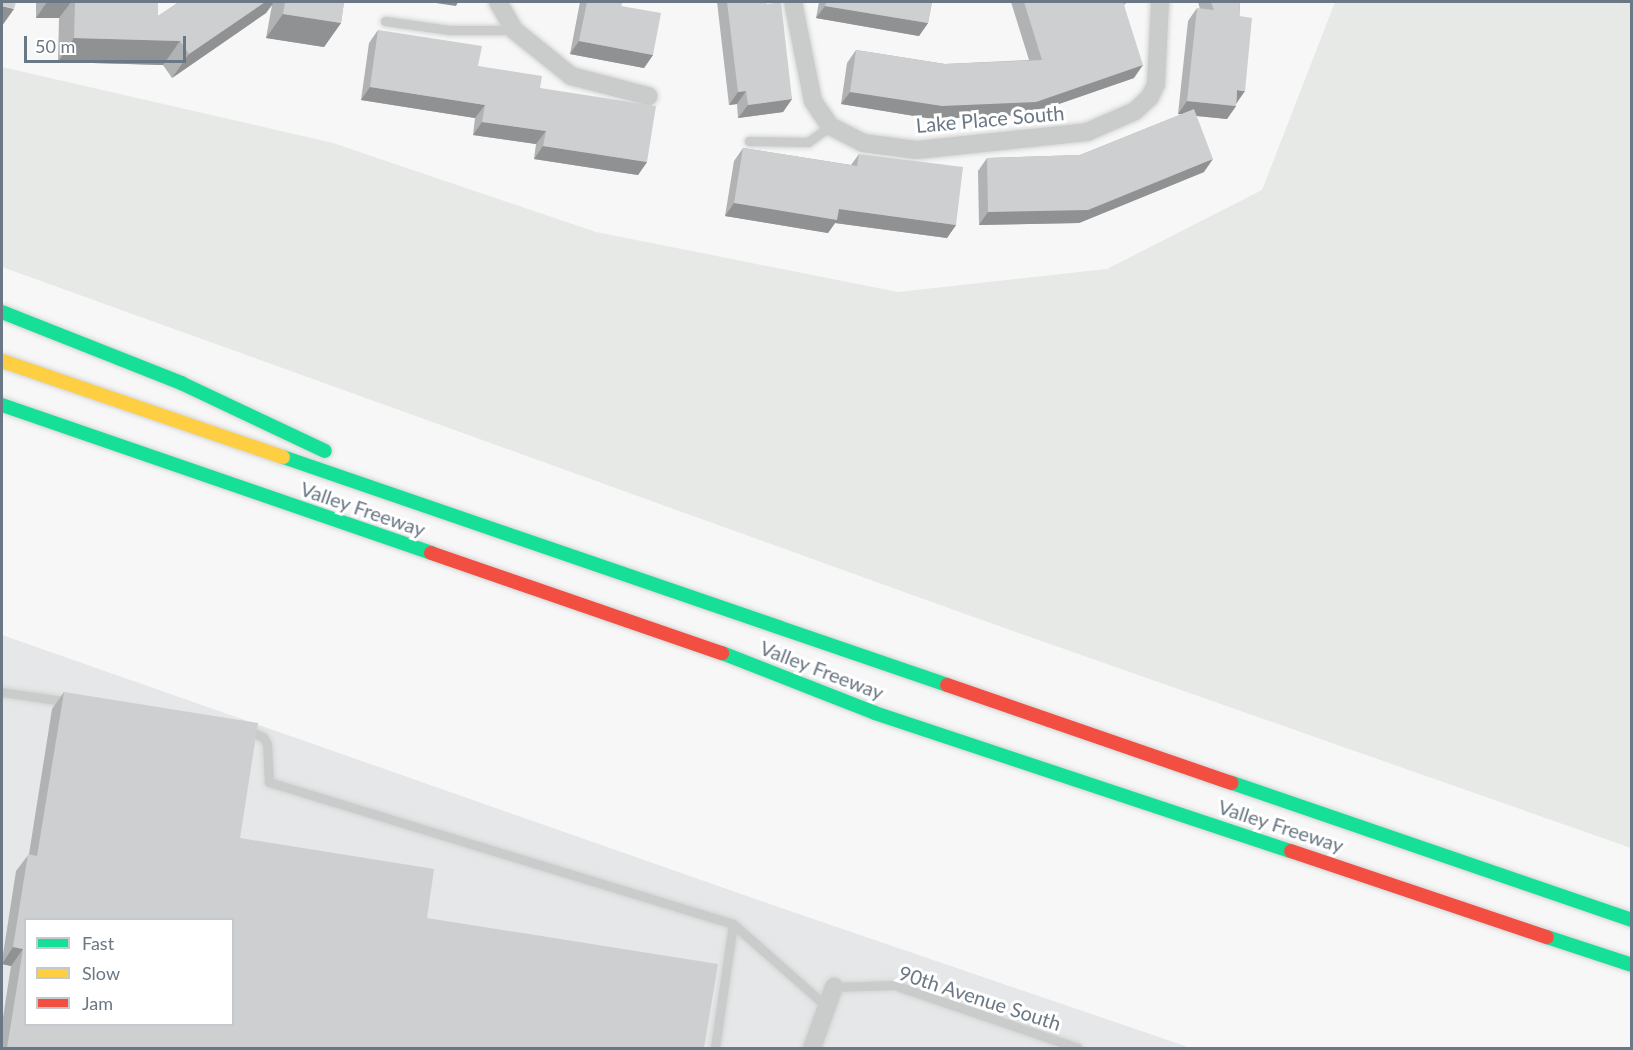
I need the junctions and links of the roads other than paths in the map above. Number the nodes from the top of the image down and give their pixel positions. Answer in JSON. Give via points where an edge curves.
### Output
{"nodes":[{"id":1,"x":498,"y":2,"type":"edge"},
{"id":2,"x":793,"y":2,"type":"edge"},
{"id":3,"x":1160,"y":2,"type":"edge"},
{"id":4,"x":385,"y":21,"type":"dead end"},
{"id":5,"x":514,"y":30,"type":"junction"},
{"id":6,"x":648,"y":96,"type":"dead end"},
{"id":7,"x":830,"y":126,"type":"junction"},
{"id":8,"x":749,"y":141,"type":"dead end"},
{"id":9,"x":2,"y":312,"type":"edge"},
{"id":10,"x":2,"y":361,"type":"edge"},
{"id":11,"x":2,"y":405,"type":"edge"},
{"id":12,"x":201,"y":410,"type":"dead end"},
{"id":13,"x":2,"y":692,"type":"edge"},
{"id":14,"x":76,"y":703,"type":"edge"},
{"id":15,"x":1073,"y":712,"type":"dead end"},
{"id":16,"x":235,"y":728,"type":"edge"},
{"id":17,"x":1230,"y":766,"type":"dead end"},
{"id":18,"x":1632,"y":920,"type":"edge"},
{"id":19,"x":733,"y":924,"type":"junction"},
{"id":20,"x":1632,"y":964,"type":"edge"},
{"id":21,"x":834,"y":987,"type":"joint"},
{"id":22,"x":827,"y":1007,"type":"junction"},
{"id":23,"x":715,"y":1048,"type":"edge"},
{"id":24,"x":812,"y":1048,"type":"edge"},
{"id":25,"x":1078,"y":1048,"type":"edge"}],
"edges":[{"from":1,"to":5,"type":"street"},
{"from":2,"to":7,"type":"street","via":[[813,101]]},
{"from":3,"to":7,"type":"street","name":"Lake Place South","via":[[1158,69],[1150,97],[1135,111],[1087,132],[917,150],[863,143]]},
{"from":4,"to":5,"type":"lane","via":[[449,30]]},
{"from":5,"to":6,"type":"street","via":[[571,76]]},
{"from":7,"to":8,"type":"lane","via":[[808,142]]},
{"from":9,"to":12,"type":"highway","via":[[181,383],[331,453]]},
{"from":10,"to":18,"type":"highway"},
{"from":11,"to":20,"type":"highway","name":"Valley Freeway","via":[[751,663],[875,712]]},
{"from":13,"to":14,"type":"lane"},
{"from":15,"to":17,"type":"highway","name":"Valley Freeway"},
{"from":16,"to":19,"type":"lane","via":[[263,737],[267,744],[269,782]]},
{"from":19,"to":22,"type":"lane"},
{"from":19,"to":23,"type":"lane"},
{"from":21,"to":22,"type":"street"},
{"from":21,"to":25,"type":"lane","name":"90th Avenue South","via":[[894,985]]},
{"from":22,"to":24,"type":"street"}]}
